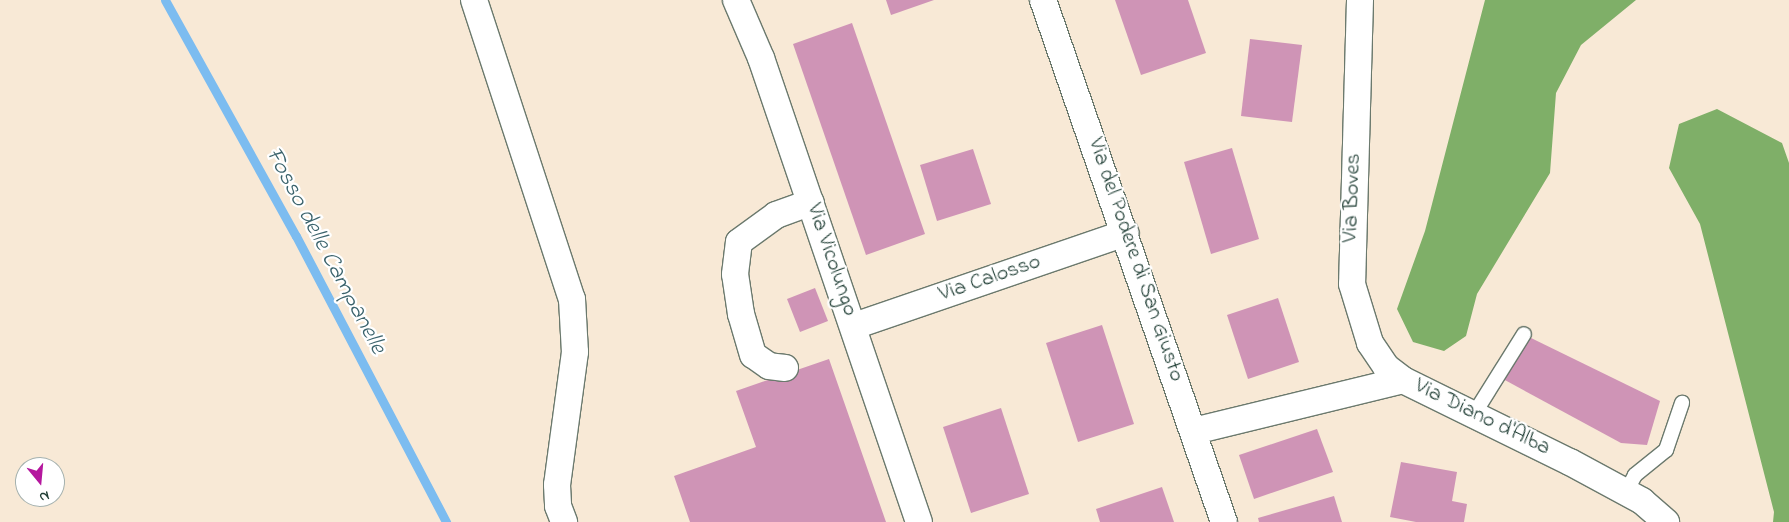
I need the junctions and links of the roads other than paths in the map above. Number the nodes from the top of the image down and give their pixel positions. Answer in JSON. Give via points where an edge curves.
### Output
{"nodes":[{"id":1,"x":474,"y":0,"type":"edge"},
{"id":2,"x":736,"y":0,"type":"edge"},
{"id":3,"x":1043,"y":0,"type":"edge"},
{"id":4,"x":1360,"y":0,"type":"edge"},
{"id":5,"x":811,"y":202,"type":"junction"},
{"id":6,"x":1125,"y":233,"type":"junction"},
{"id":7,"x":854,"y":326,"type":"junction"},
{"id":8,"x":1524,"y":334,"type":"dead end"},
{"id":9,"x":785,"y":368,"type":"dead end"},
{"id":10,"x":1403,"y":380,"type":"junction"},
{"id":11,"x":1682,"y":403,"type":"dead end"},
{"id":12,"x":1474,"y":414,"type":"junction"},
{"id":13,"x":1194,"y":431,"type":"junction"},
{"id":14,"x":1626,"y":492,"type":"junction"},
{"id":15,"x":564,"y":522,"type":"edge"},
{"id":16,"x":919,"y":522,"type":"edge"},
{"id":17,"x":1224,"y":522,"type":"edge"},
{"id":18,"x":1666,"y":522,"type":"edge"}],
"edges":[{"from":1,"to":15,"type":"street","via":[[572,299],[576,352],[557,485],[558,506]]},
{"from":2,"to":5,"type":"street","name":"Via Vicolungo","via":[[761,58]]},
{"from":3,"to":6,"type":"street","name":"Via del Podere di San Giusto"},
{"from":4,"to":10,"type":"street","name":"Via Boves","via":[[1352,284],[1370,343],[1386,367]]},
{"from":5,"to":7,"type":"street","name":"Via Vicolungo"},
{"from":5,"to":9,"type":"street","via":[[776,215],[739,242],[735,274],[741,314],[753,355],[769,366]]},
{"from":6,"to":7,"type":"street","name":"Via Calosso"},
{"from":6,"to":13,"type":"street","name":"Via del Podere di San Giusto"},
{"from":7,"to":16,"type":"street","name":"Via Vicolungo"},
{"from":8,"to":12,"type":"lane"},
{"from":10,"to":12,"type":"street","name":"Via Diano d'Alba"},
{"from":10,"to":13,"type":"street","name":"Via Diano d'Alba"},
{"from":11,"to":14,"type":"lane","via":[[1666,450],[1635,476]]},
{"from":12,"to":14,"type":"street","name":"Via Diano d'Alba"},
{"from":13,"to":17,"type":"street","name":"Via del Podere di San Giusto"},
{"from":14,"to":18,"type":"street","name":"Via Diano d'Alba"}]}
